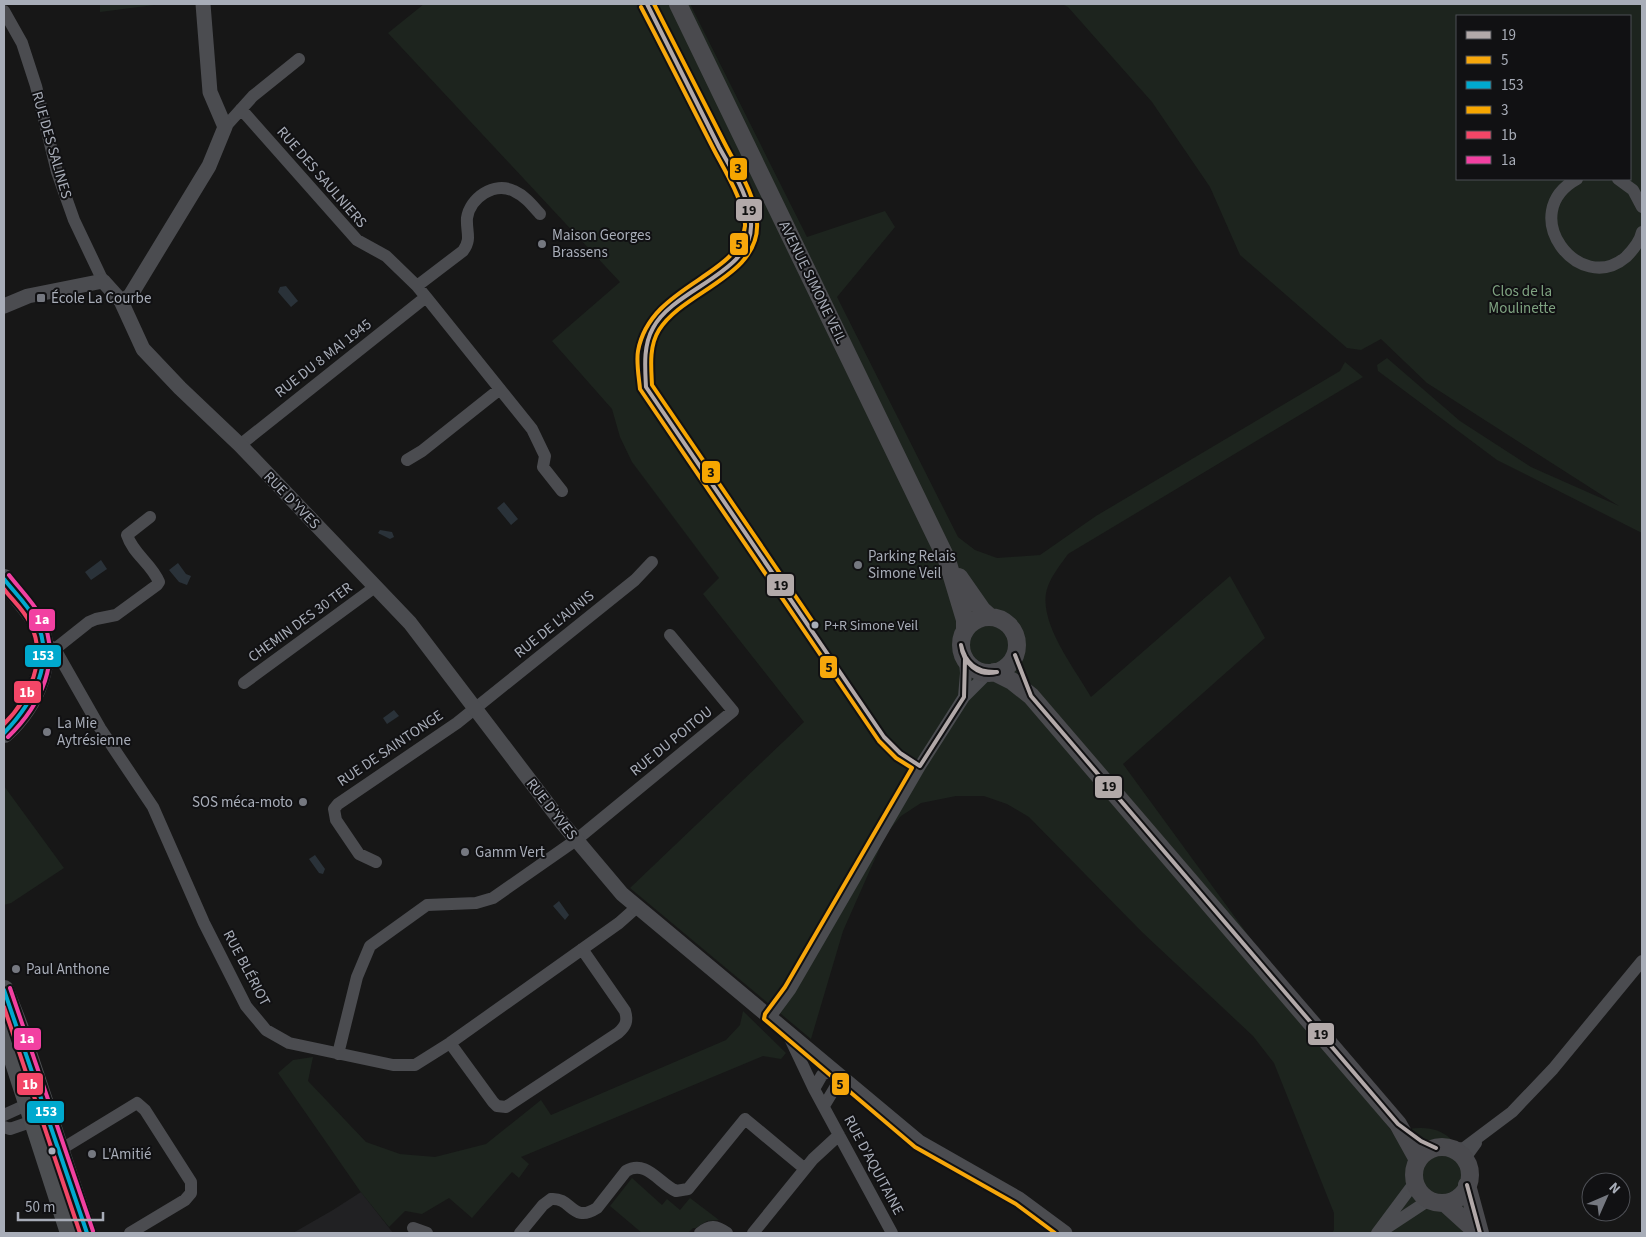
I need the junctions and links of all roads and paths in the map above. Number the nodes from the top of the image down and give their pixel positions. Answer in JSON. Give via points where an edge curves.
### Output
{"nodes":[{"id":1,"x":203,"y":4,"type":"edge"},
{"id":2,"x":678,"y":4,"type":"edge"},
{"id":3,"x":4,"y":11,"type":"edge"},
{"id":4,"x":299,"y":59,"type":"dead end"},
{"id":5,"x":241,"y":109,"type":"junction"},
{"id":6,"x":225,"y":127,"type":"junction"},
{"id":7,"x":1575,"y":180,"type":"edge"},
{"id":8,"x":1620,"y":180,"type":"edge"},
{"id":9,"x":1641,"y":200,"type":"edge"},
{"id":10,"x":540,"y":214,"type":"dead end"},
{"id":11,"x":1642,"y":232,"type":"edge"},
{"id":12,"x":103,"y":281,"type":"junction"},
{"id":13,"x":417,"y":286,"type":"junction"},
{"id":14,"x":426,"y":297,"type":"junction"},
{"id":15,"x":121,"y":301,"type":"junction"},
{"id":16,"x":4,"y":306,"type":"edge"},
{"id":17,"x":500,"y":389,"type":"junction"},
{"id":18,"x":240,"y":445,"type":"junction"},
{"id":19,"x":408,"y":460,"type":"dead end"},
{"id":20,"x":562,"y":491,"type":"dead end"},
{"id":21,"x":150,"y":517,"type":"dead end"},
{"id":22,"x":947,"y":560,"type":"junction"},
{"id":23,"x":652,"y":562,"type":"dead end"},
{"id":24,"x":4,"y":579,"type":"edge"},
{"id":25,"x":375,"y":587,"type":"junction"},
{"id":26,"x":990,"y":618,"type":"junction"},
{"id":27,"x":965,"y":630,"type":"junction"},
{"id":28,"x":670,"y":635,"type":"dead end"},
{"id":29,"x":42,"y":641,"type":"junction"},
{"id":30,"x":1014,"y":655,"type":"junction"},
{"id":31,"x":965,"y":659,"type":"junction"},
{"id":32,"x":991,"y":673,"type":"junction"},
{"id":33,"x":244,"y":683,"type":"dead end"},
{"id":34,"x":964,"y":696,"type":"junction"},
{"id":35,"x":1031,"y":696,"type":"junction"},
{"id":36,"x":474,"y":709,"type":"junction"},
{"id":37,"x":4,"y":716,"type":"edge"},
{"id":38,"x":4,"y":733,"type":"edge"},
{"id":39,"x":576,"y":840,"type":"junction"},
{"id":40,"x":376,"y":862,"type":"dead end"},
{"id":41,"x":637,"y":907,"type":"junction"},
{"id":42,"x":582,"y":949,"type":"junction"},
{"id":43,"x":1642,"y":961,"type":"edge"},
{"id":44,"x":4,"y":990,"type":"edge"},
{"id":45,"x":770,"y":1017,"type":"junction"},
{"id":46,"x":4,"y":1029,"type":"edge"},
{"id":47,"x":787,"y":1032,"type":"junction"},
{"id":48,"x":450,"y":1043,"type":"junction"},
{"id":49,"x":338,"y":1054,"type":"junction"},
{"id":50,"x":832,"y":1070,"type":"junction"},
{"id":51,"x":847,"y":1082,"type":"junction"},
{"id":52,"x":814,"y":1090,"type":"junction"},
{"id":53,"x":824,"y":1106,"type":"junction"},
{"id":54,"x":38,"y":1110,"type":"junction"},
{"id":55,"x":4,"y":1115,"type":"edge"},
{"id":56,"x":1398,"y":1124,"type":"junction"},
{"id":57,"x":4,"y":1127,"type":"edge"},
{"id":58,"x":840,"y":1135,"type":"junction"},
{"id":59,"x":1482,"y":1135,"type":"junction"},
{"id":60,"x":1443,"y":1148,"type":"junction"},
{"id":61,"x":60,"y":1150,"type":"junction"},
{"id":62,"x":1418,"y":1160,"type":"junction"},
{"id":63,"x":1467,"y":1164,"type":"junction"},
{"id":64,"x":805,"y":1169,"type":"junction"},
{"id":65,"x":1415,"y":1182,"type":"junction"},
{"id":66,"x":1468,"y":1185,"type":"junction"},
{"id":67,"x":1437,"y":1201,"type":"junction"},
{"id":68,"x":413,"y":1228,"type":"dead end"},
{"id":69,"x":70,"y":1233,"type":"edge"},
{"id":70,"x":87,"y":1233,"type":"edge"},
{"id":71,"x":130,"y":1233,"type":"edge"},
{"id":72,"x":427,"y":1233,"type":"edge"},
{"id":73,"x":520,"y":1233,"type":"edge"},
{"id":74,"x":700,"y":1233,"type":"edge"},
{"id":75,"x":727,"y":1233,"type":"edge"},
{"id":76,"x":753,"y":1233,"type":"edge"},
{"id":77,"x":892,"y":1233,"type":"edge"},
{"id":78,"x":1065,"y":1233,"type":"edge"},
{"id":79,"x":1378,"y":1233,"type":"edge"},
{"id":80,"x":1480,"y":1233,"type":"edge"}],
"edges":[{"from":1,"to":6,"type":"street","via":[[210,92]]},
{"from":2,"to":22,"type":"main road","name":"AVENUE SIMONE VEIL"},
{"from":3,"to":12,"type":"street","name":"RUE DES SALINES","via":[[22,43],[36,86],[56,172]]},
{"from":4,"to":5,"type":"street","via":[[252,96]]},
{"from":5,"to":6,"type":"street"},
{"from":5,"to":13,"type":"street","name":"RUE DES SAULNIERS","via":[[357,240],[386,256]]},
{"from":6,"to":15,"type":"street","via":[[209,166],[130,296]]},
{"from":7,"to":11,"type":"street","via":[[1558,195],[1552,209],[1554,235],[1568,256],[1580,263],[1608,265],[1622,260],[1634,250]]},
{"from":8,"to":9,"type":"street"},
{"from":10,"to":13,"type":"street","via":[[512,190],[497,188],[488,191],[471,208],[467,218],[468,244],[463,251]]},
{"from":12,"to":15,"type":"street","name":"RUE DES SALINES"},
{"from":12,"to":16,"type":"street","via":[[28,296]]},
{"from":13,"to":14,"type":"street"},
{"from":14,"to":17,"type":"street"},
{"from":14,"to":18,"type":"street","name":"RUE DU 8 MAI 1945"},
{"from":15,"to":18,"type":"street","name":"RUE D'YVES","via":[[144,348],[180,388]]},
{"from":17,"to":19,"type":"street"},
{"from":17,"to":20,"type":"street","via":[[532,429],[545,456],[543,468]]},
{"from":18,"to":25,"type":"street","name":"RUE D'YVES"},
{"from":21,"to":29,"type":"street","via":[[126,535],[154,571],[159,582],[157,585],[116,615],[96,619]]},
{"from":22,"to":26,"type":"main road"},
{"from":22,"to":27,"type":"main road"},
{"from":23,"to":36,"type":"street","name":"RUE DE L'AUNIS","via":[[635,580]]},
{"from":24,"to":29,"type":"main road"},
{"from":25,"to":33,"type":"street","name":"CHEMIN DES 30 TER"},
{"from":25,"to":36,"type":"street","name":"RUE D'YVES","via":[[433,652]]},
{"from":26,"to":27,"type":"main road","via":[[974,621]]},
{"from":26,"to":30,"type":"main road","via":[[1002,621],[1012,630],[1016,642]]},
{"from":27,"to":31,"type":"main road","via":[[961,643]]},
{"from":28,"to":39,"type":"street","name":"RUE DU POITOU","via":[[733,711]]},
{"from":29,"to":37,"type":"main road","via":[[32,655],[24,687]]},
{"from":29,"to":38,"type":"main road","via":[[42,672],[36,690],[20,718]]},
{"from":29,"to":49,"type":"street","name":"RUE BLÉRIOT","via":[[153,807],[204,923],[251,1014],[266,1030],[289,1043]]},
{"from":30,"to":32,"type":"main road","via":[[1005,668]]},
{"from":30,"to":35,"type":"main road"},
{"from":31,"to":32,"type":"main road","via":[[974,669]]},
{"from":31,"to":34,"type":"street"},
{"from":32,"to":34,"type":"street"},
{"from":32,"to":35,"type":"main road","via":[[1012,681]]},
{"from":34,"to":45,"type":"street","via":[[790,990]]},
{"from":35,"to":56,"type":"main road"},
{"from":36,"to":39,"type":"street","name":"RUE D'YVES"},
{"from":36,"to":40,"type":"street","name":"RUE DE SAINTONGE","via":[[347,796],[334,809],[336,820],[359,854]]},
{"from":39,"to":41,"type":"street","name":"RUE D'YVES"},
{"from":39,"to":49,"type":"street","via":[[493,898],[476,903],[427,905],[370,946],[357,977]]},
{"from":41,"to":42,"type":"street","name":"RUE BLÉRIOT","via":[[619,924]]},
{"from":41,"to":45,"type":"street","name":"RUE D'YVES"},
{"from":42,"to":48,"type":"street","name":"RUE BLÉRIOT"},
{"from":42,"to":48,"type":"street","via":[[625,1011],[627,1019],[618,1033],[506,1107],[493,1102]]},
{"from":43,"to":59,"type":"street","via":[[1553,1069],[1512,1112]]},
{"from":44,"to":54,"type":"main road","via":[[18,1026]]},
{"from":45,"to":47,"type":"street","name":"RUE D'YVES"},
{"from":46,"to":54,"type":"main road"},
{"from":47,"to":50,"type":"street","name":"RUE D'YVES"},
{"from":47,"to":52,"type":"street","name":"RUE D'AQUITAINE"},
{"from":48,"to":49,"type":"street","name":"RUE BLÉRIOT","via":[[423,1061],[406,1066]]},
{"from":50,"to":51,"type":"street","name":"RUE D'YVES"},
{"from":50,"to":52,"type":"street","via":[[822,1075]]},
{"from":51,"to":53,"type":"street","via":[[836,1086]]},
{"from":51,"to":78,"type":"street","name":"RUE D'YVES","via":[[919,1142],[1020,1199]]},
{"from":52,"to":53,"type":"street","name":"RUE D'AQUITAINE"},
{"from":53,"to":58,"type":"street","name":"RUE D'AQUITAINE"},
{"from":54,"to":55,"type":"street"},
{"from":54,"to":57,"type":"street","via":[[10,1129]]},
{"from":54,"to":61,"type":"main road"},
{"from":54,"to":69,"type":"main road"},
{"from":56,"to":60,"type":"main road","via":[[1421,1141]]},
{"from":56,"to":62,"type":"main road"},
{"from":58,"to":64,"type":"street"},
{"from":58,"to":77,"type":"street","name":"RUE D'AQUITAINE"},
{"from":59,"to":60,"type":"street","via":[[1464,1148]]},
{"from":59,"to":63,"type":"street","via":[[1468,1154]]},
{"from":60,"to":62,"type":"main road"},
{"from":60,"to":63,"type":"main road","via":[[1461,1155]]},
{"from":61,"to":70,"type":"main road"},
{"from":61,"to":71,"type":"street","via":[[137,1103],[145,1110],[191,1182],[192,1194]]},
{"from":62,"to":65,"type":"main road"},
{"from":63,"to":66,"type":"main road"},
{"from":64,"to":73,"type":"street","via":[[744,1115],[688,1188],[676,1191],[648,1171],[632,1168],[591,1212],[576,1212],[562,1201],[552,1199]]},
{"from":64,"to":76,"type":"street"},
{"from":65,"to":67,"type":"main road","via":[[1418,1189]]},
{"from":65,"to":79,"type":"street"},
{"from":66,"to":67,"type":"main road","via":[[1461,1195]]},
{"from":66,"to":80,"type":"main road"},
{"from":67,"to":79,"type":"street"},
{"from":67,"to":80,"type":"main road"},
{"from":68,"to":72,"type":"street"},
{"from":74,"to":75,"type":"street","via":[[714,1226]]}]}
